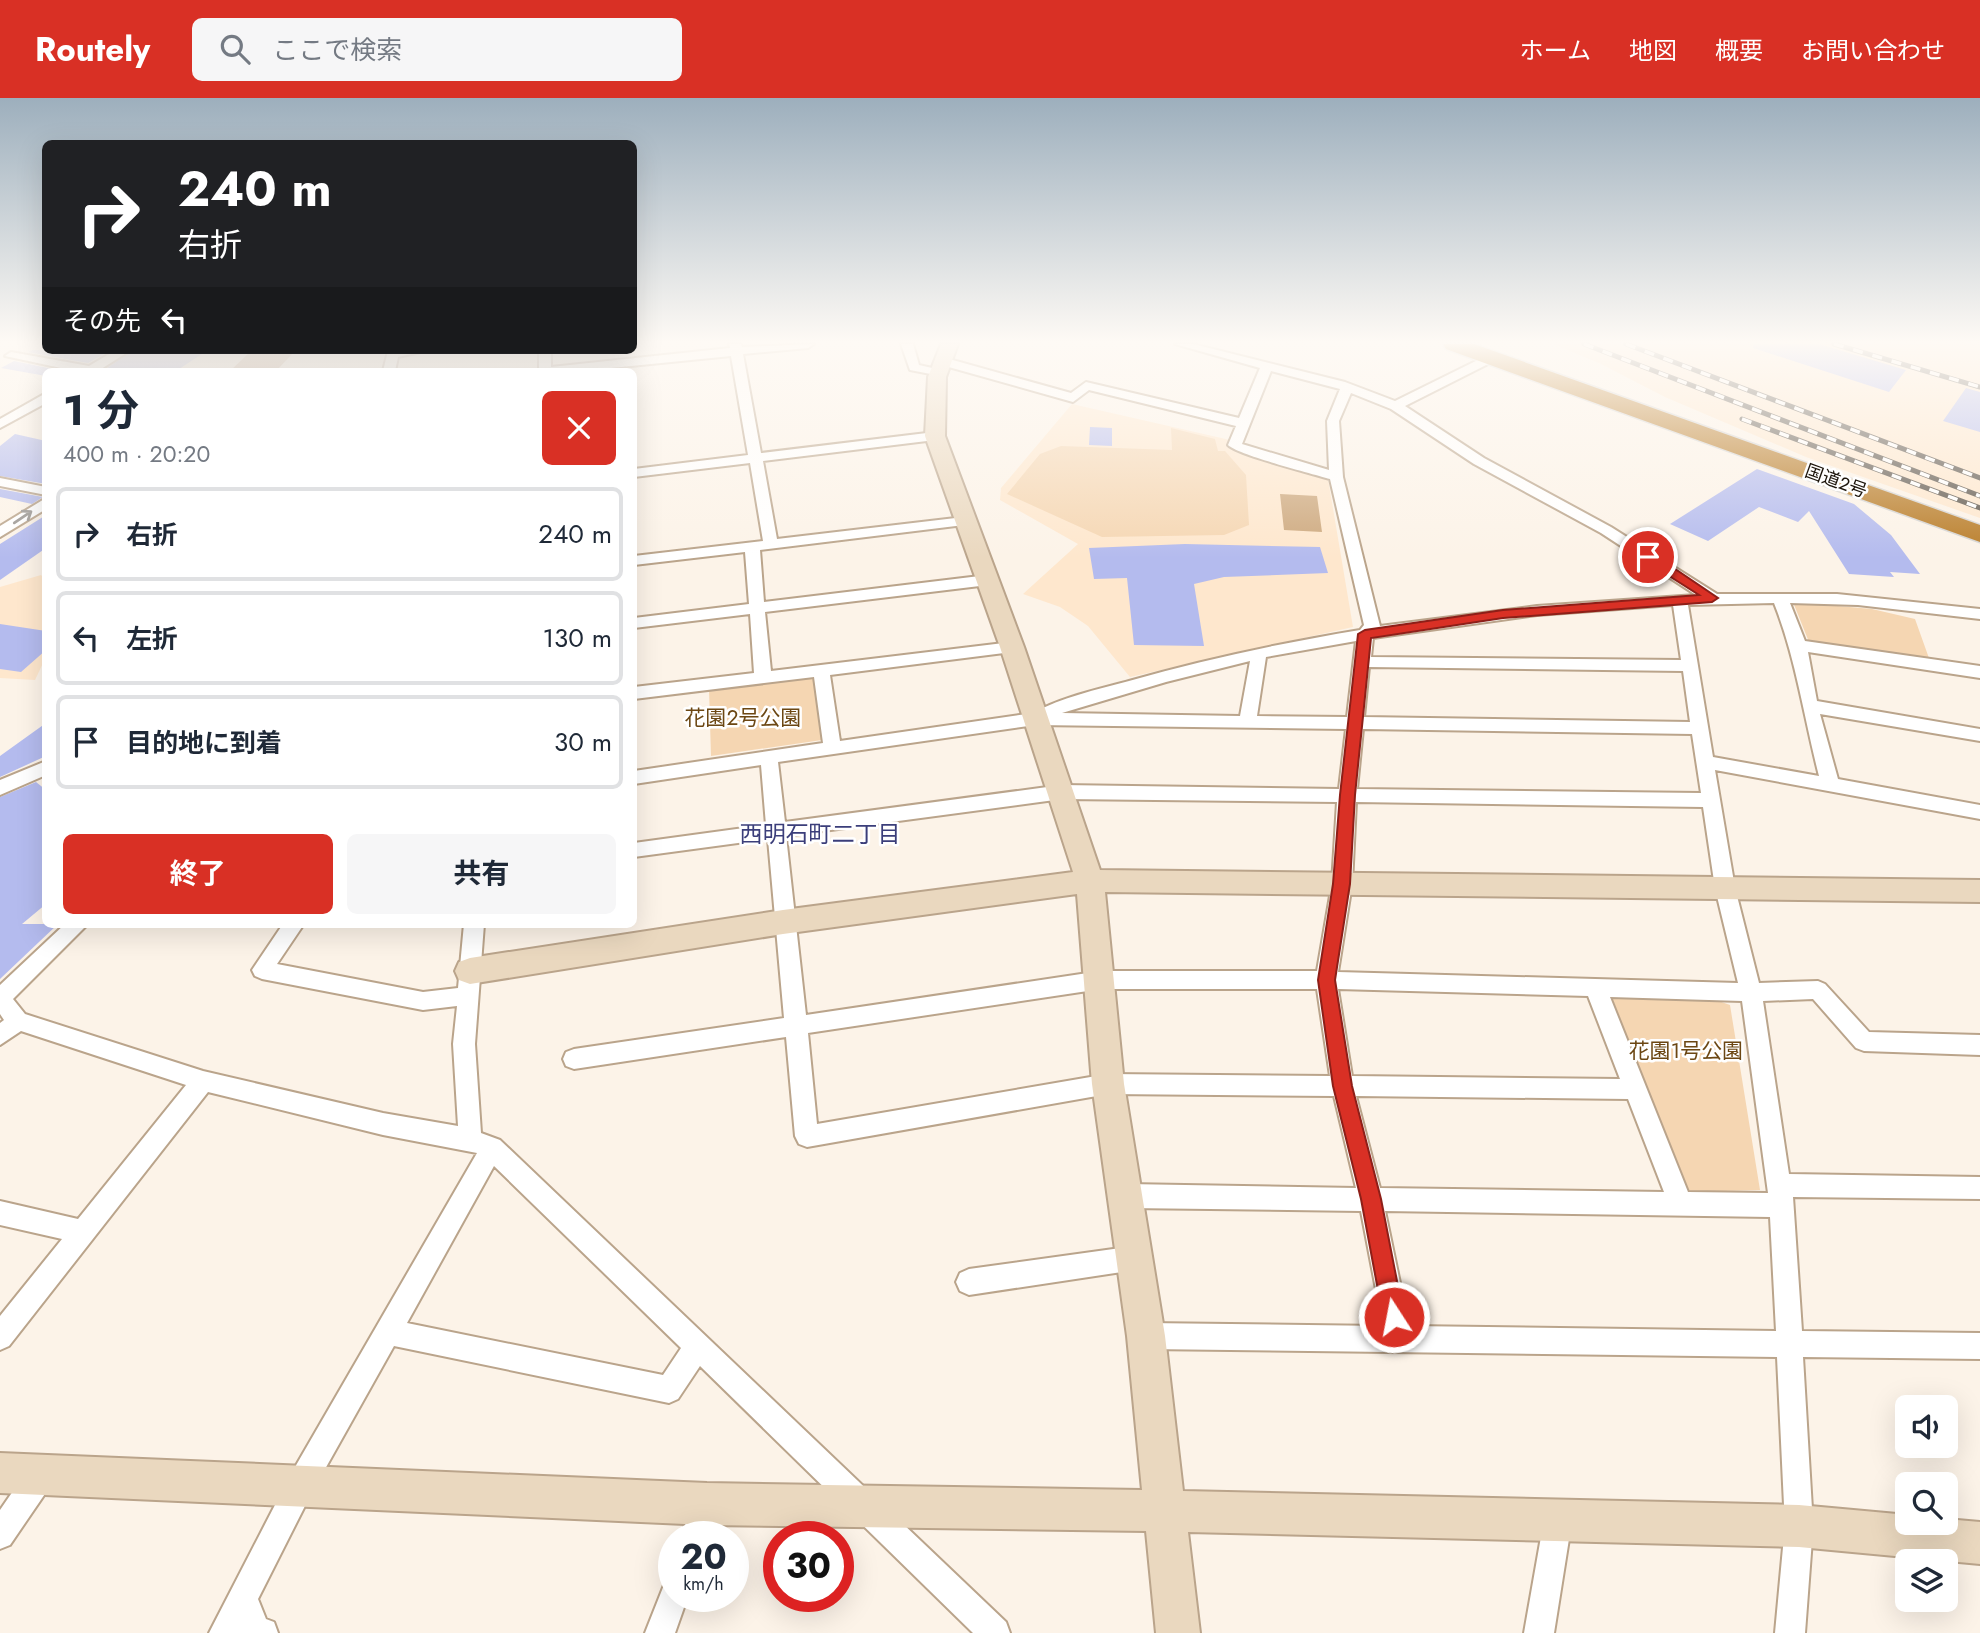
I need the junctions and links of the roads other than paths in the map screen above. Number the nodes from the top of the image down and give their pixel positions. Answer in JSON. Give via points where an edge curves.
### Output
{"nodes":[{"id":1,"x":748,"y":416,"type":"edge"},
{"id":2,"x":934,"y":416,"type":"edge"},
{"id":3,"x":1211,"y":416,"type":"edge"},
{"id":4,"x":1245,"y":416,"type":"edge"},
{"id":5,"x":1336,"y":416,"type":"edge"},
{"id":6,"x":1411,"y":416,"type":"edge"},
{"id":7,"x":1654,"y":416,"type":"edge"},
{"id":8,"x":1242,"y":423,"type":"junction"},
{"id":9,"x":935,"y":436,"type":"junction"},
{"id":10,"x":755,"y":458,"type":"junction"},
{"id":11,"x":637,"y":473,"type":"edge"},
{"id":12,"x":1336,"y":477,"type":"junction"},
{"id":13,"x":0,"y":482,"type":"edge"},
{"id":14,"x":42,"y":490,"type":"edge"},
{"id":15,"x":42,"y":505,"type":"edge"},
{"id":16,"x":964,"y":521,"type":"junction"},
{"id":17,"x":0,"y":533,"type":"edge"},
{"id":18,"x":1980,"y":534,"type":"edge"},
{"id":19,"x":771,"y":544,"type":"junction"},
{"id":20,"x":752,"y":547,"type":"junction"},
{"id":21,"x":637,"y":564,"type":"edge"},
{"id":22,"x":988,"y":580,"type":"junction"},
{"id":23,"x":1712,"y":598,"type":"junction"},
{"id":24,"x":1780,"y":598,"type":"junction"},
{"id":25,"x":1679,"y":602,"type":"junction"},
{"id":26,"x":758,"y":609,"type":"junction"},
{"id":27,"x":1980,"y":614,"type":"edge"},
{"id":28,"x":637,"y":623,"type":"edge"},
{"id":29,"x":1365,"y":634,"type":"junction"},
{"id":30,"x":1798,"y":645,"type":"junction"},
{"id":31,"x":1012,"y":647,"type":"junction"},
{"id":32,"x":1259,"y":653,"type":"junction"},
{"id":33,"x":1363,"y":662,"type":"junction"},
{"id":34,"x":1689,"y":666,"type":"junction"},
{"id":35,"x":821,"y":670,"type":"junction"},
{"id":36,"x":1980,"y":672,"type":"edge"},
{"id":37,"x":763,"y":677,"type":"junction"},
{"id":38,"x":637,"y":693,"type":"edge"},
{"id":39,"x":1809,"y":706,"type":"junction"},
{"id":40,"x":1035,"y":719,"type":"junction"},
{"id":41,"x":1248,"y":720,"type":"junction"},
{"id":42,"x":1356,"y":721,"type":"junction"},
{"id":43,"x":1699,"y":728,"type":"junction"},
{"id":44,"x":1980,"y":735,"type":"edge"},
{"id":45,"x":832,"y":746,"type":"junction"},
{"id":46,"x":769,"y":757,"type":"junction"},
{"id":47,"x":1706,"y":762,"type":"junction"},
{"id":48,"x":42,"y":772,"type":"edge"},
{"id":49,"x":637,"y":777,"type":"edge"},
{"id":50,"x":1830,"y":784,"type":"junction"},
{"id":51,"x":0,"y":788,"type":"edge"},
{"id":52,"x":1062,"y":792,"type":"junction"},
{"id":53,"x":1347,"y":795,"type":"junction"},
{"id":54,"x":1712,"y":800,"type":"junction"},
{"id":55,"x":1980,"y":812,"type":"edge"},
{"id":56,"x":775,"y":829,"type":"junction"},
{"id":57,"x":637,"y":850,"type":"edge"},
{"id":58,"x":1090,"y":881,"type":"junction"},
{"id":59,"x":1342,"y":884,"type":"junction"},
{"id":60,"x":1725,"y":888,"type":"junction"},
{"id":61,"x":1980,"y":891,"type":"edge"},
{"id":62,"x":783,"y":922,"type":"junction"},
{"id":63,"x":74,"y":928,"type":"edge"},
{"id":64,"x":291,"y":928,"type":"edge"},
{"id":65,"x":474,"y":928,"type":"edge"},
{"id":66,"x":1101,"y":980,"type":"junction"},
{"id":67,"x":1326,"y":980,"type":"junction"},
{"id":68,"x":469,"y":984,"type":"junction"},
{"id":69,"x":1595,"y":986,"type":"junction"},
{"id":70,"x":1751,"y":992,"type":"junction"},
{"id":71,"x":0,"y":998,"type":"edge"},
{"id":72,"x":18,"y":1021,"type":"junction"},
{"id":73,"x":794,"y":1025,"type":"junction"},
{"id":74,"x":0,"y":1036,"type":"edge"},
{"id":75,"x":1980,"y":1045,"type":"edge"},
{"id":76,"x":574,"y":1059,"type":"dead end"},
{"id":77,"x":203,"y":1081,"type":"junction"},
{"id":78,"x":1108,"y":1084,"type":"junction"},
{"id":79,"x":1342,"y":1086,"type":"junction"},
{"id":80,"x":1636,"y":1089,"type":"junction"},
{"id":81,"x":481,"y":1143,"type":"junction"},
{"id":82,"x":1980,"y":1188,"type":"edge"},
{"id":83,"x":1780,"y":1195,"type":"junction"},
{"id":84,"x":1126,"y":1196,"type":"junction"},
{"id":85,"x":1371,"y":1199,"type":"junction"},
{"id":86,"x":1680,"y":1202,"type":"junction"},
{"id":87,"x":0,"y":1213,"type":"edge"},
{"id":88,"x":83,"y":1232,"type":"junction"},
{"id":89,"x":1135,"y":1258,"type":"junction"},
{"id":90,"x":969,"y":1282,"type":"dead end"},
{"id":91,"x":387,"y":1332,"type":"junction"},
{"id":92,"x":1146,"y":1336,"type":"junction"},
{"id":93,"x":0,"y":1337,"type":"edge"},
{"id":94,"x":1399,"y":1340,"type":"junction"},
{"id":95,"x":1791,"y":1343,"type":"junction"},
{"id":96,"x":698,"y":1346,"type":"junction"},
{"id":97,"x":1980,"y":1346,"type":"edge"},
{"id":98,"x":0,"y":1474,"type":"edge"},
{"id":99,"x":41,"y":1475,"type":"junction"},
{"id":100,"x":301,"y":1484,"type":"junction"},
{"id":101,"x":863,"y":1504,"type":"junction"},
{"id":102,"x":1164,"y":1513,"type":"junction"},
{"id":103,"x":701,"y":1520,"type":"edge"},
{"id":104,"x":1558,"y":1520,"type":"junction"},
{"id":105,"x":1799,"y":1526,"type":"junction"},
{"id":106,"x":0,"y":1535,"type":"edge"},
{"id":107,"x":1980,"y":1543,"type":"edge"},
{"id":108,"x":243,"y":1598,"type":"junction"},
{"id":109,"x":668,"y":1612,"type":"edge"},
{"id":110,"x":225,"y":1633,"type":"edge"},
{"id":111,"x":263,"y":1633,"type":"edge"},
{"id":112,"x":660,"y":1633,"type":"edge"},
{"id":113,"x":995,"y":1633,"type":"edge"},
{"id":114,"x":1178,"y":1633,"type":"edge"},
{"id":115,"x":1539,"y":1633,"type":"edge"},
{"id":116,"x":1790,"y":1633,"type":"edge"}],
"edges":[{"from":1,"to":10,"type":"street"},
{"from":2,"to":9,"type":"street"},
{"from":3,"to":8,"type":"street"},
{"from":4,"to":8,"type":"street"},
{"from":5,"to":12,"type":"street"},
{"from":6,"to":23,"type":"street"},
{"from":7,"to":18,"type":"highway","name":"国道2号"},
{"from":8,"to":12,"type":"street","via":[[1235,445]]},
{"from":9,"to":10,"type":"street"},
{"from":9,"to":16,"type":"street"},
{"from":10,"to":11,"type":"street"},
{"from":10,"to":19,"type":"street"},
{"from":12,"to":29,"type":"street","via":[[1372,625]]},
{"from":13,"to":14,"type":"street"},
{"from":17,"to":15,"type":"street","one_way":true},
{"from":16,"to":19,"type":"street"},
{"from":16,"to":22,"type":"street"},
{"from":19,"to":20,"type":"street"},
{"from":20,"to":21,"type":"street"},
{"from":20,"to":26,"type":"street"},
{"from":22,"to":26,"type":"street"},
{"from":22,"to":31,"type":"street"},
{"from":23,"to":24,"type":"street"},
{"from":23,"to":25,"type":"street"},
{"from":24,"to":27,"type":"street"},
{"from":24,"to":30,"type":"street"},
{"from":25,"to":29,"type":"street","via":[[1503,614]]},
{"from":25,"to":34,"type":"street"},
{"from":26,"to":28,"type":"street"},
{"from":26,"to":37,"type":"street"},
{"from":29,"to":32,"type":"street"},
{"from":29,"to":33,"type":"street"},
{"from":30,"to":36,"type":"street"},
{"from":30,"to":39,"type":"street"},
{"from":31,"to":35,"type":"street"},
{"from":31,"to":40,"type":"street"},
{"from":32,"to":40,"type":"street","via":[[1067,704]]},
{"from":32,"to":41,"type":"street"},
{"from":33,"to":34,"type":"street"},
{"from":33,"to":42,"type":"street"},
{"from":34,"to":43,"type":"street"},
{"from":35,"to":37,"type":"street"},
{"from":35,"to":45,"type":"street"},
{"from":37,"to":38,"type":"street"},
{"from":39,"to":44,"type":"street"},
{"from":39,"to":50,"type":"street"},
{"from":40,"to":41,"type":"street"},
{"from":40,"to":45,"type":"street"},
{"from":40,"to":52,"type":"street"},
{"from":41,"to":42,"type":"street"},
{"from":42,"to":43,"type":"street"},
{"from":42,"to":53,"type":"street"},
{"from":43,"to":47,"type":"street"},
{"from":45,"to":46,"type":"street"},
{"from":46,"to":49,"type":"street"},
{"from":46,"to":56,"type":"street"},
{"from":47,"to":50,"type":"street"},
{"from":47,"to":54,"type":"street"},
{"from":48,"to":51,"type":"street"},
{"from":50,"to":55,"type":"street"},
{"from":52,"to":53,"type":"street"},
{"from":52,"to":56,"type":"street"},
{"from":52,"to":58,"type":"street"},
{"from":53,"to":54,"type":"street"},
{"from":53,"to":59,"type":"street"},
{"from":54,"to":60,"type":"street"},
{"from":56,"to":57,"type":"street"},
{"from":56,"to":62,"type":"street"},
{"from":58,"to":59,"type":"street"},
{"from":58,"to":62,"type":"street"},
{"from":58,"to":66,"type":"street"},
{"from":59,"to":60,"type":"street"},
{"from":59,"to":67,"type":"street"},
{"from":60,"to":61,"type":"street"},
{"from":60,"to":70,"type":"street"},
{"from":62,"to":68,"type":"street"},
{"from":62,"to":73,"type":"street"},
{"from":63,"to":71,"type":"street"},
{"from":64,"to":68,"type":"street","via":[[262,970],[423,1001]]},
{"from":65,"to":68,"type":"street"},
{"from":66,"to":67,"type":"street"},
{"from":66,"to":73,"type":"street"},
{"from":66,"to":78,"type":"street"},
{"from":67,"to":69,"type":"street"},
{"from":67,"to":79,"type":"street"},
{"from":68,"to":81,"type":"street","via":[[464,1044]]},
{"from":69,"to":70,"type":"street"},
{"from":69,"to":80,"type":"street"},
{"from":70,"to":75,"type":"street","via":[[1818,990],[1864,1041]]},
{"from":70,"to":83,"type":"street"},
{"from":71,"to":72,"type":"street"},
{"from":72,"to":74,"type":"street"},
{"from":72,"to":77,"type":"street"},
{"from":73,"to":76,"type":"street"},
{"from":73,"to":78,"type":"street","via":[[807,1136]]},
{"from":77,"to":81,"type":"street"},
{"from":77,"to":88,"type":"street"},
{"from":78,"to":79,"type":"street"},
{"from":78,"to":84,"type":"street"},
{"from":79,"to":80,"type":"street"},
{"from":79,"to":85,"type":"street"},
{"from":80,"to":86,"type":"street"},
{"from":81,"to":91,"type":"street"},
{"from":81,"to":96,"type":"street"},
{"from":82,"to":83,"type":"street"},
{"from":83,"to":86,"type":"street"},
{"from":83,"to":95,"type":"street"},
{"from":84,"to":85,"type":"street"},
{"from":84,"to":89,"type":"street"},
{"from":85,"to":86,"type":"street"},
{"from":85,"to":94,"type":"street"},
{"from":87,"to":88,"type":"street"},
{"from":88,"to":93,"type":"street"},
{"from":89,"to":90,"type":"street"},
{"from":89,"to":92,"type":"street"},
{"from":91,"to":96,"type":"street","via":[[669,1390]]},
{"from":91,"to":100,"type":"street"},
{"from":92,"to":94,"type":"street"},
{"from":92,"to":102,"type":"street"},
{"from":94,"to":95,"type":"street"},
{"from":95,"to":97,"type":"street"},
{"from":95,"to":105,"type":"street"},
{"from":96,"to":101,"type":"street"},
{"from":98,"to":99,"type":"street"},
{"from":99,"to":100,"type":"street"},
{"from":99,"to":106,"type":"street"},
{"from":100,"to":103,"type":"street"},
{"from":100,"to":108,"type":"street"},
{"from":101,"to":102,"type":"street"},
{"from":101,"to":103,"type":"street"},
{"from":101,"to":113,"type":"street"},
{"from":102,"to":104,"type":"street"},
{"from":102,"to":114,"type":"street"},
{"from":104,"to":105,"type":"street"},
{"from":104,"to":115,"type":"street"},
{"from":105,"to":107,"type":"street"},
{"from":105,"to":116,"type":"street"},
{"from":108,"to":110,"type":"street"},
{"from":108,"to":111,"type":"street","via":[[255,1630]]},
{"from":109,"to":112,"type":"street"}]}
